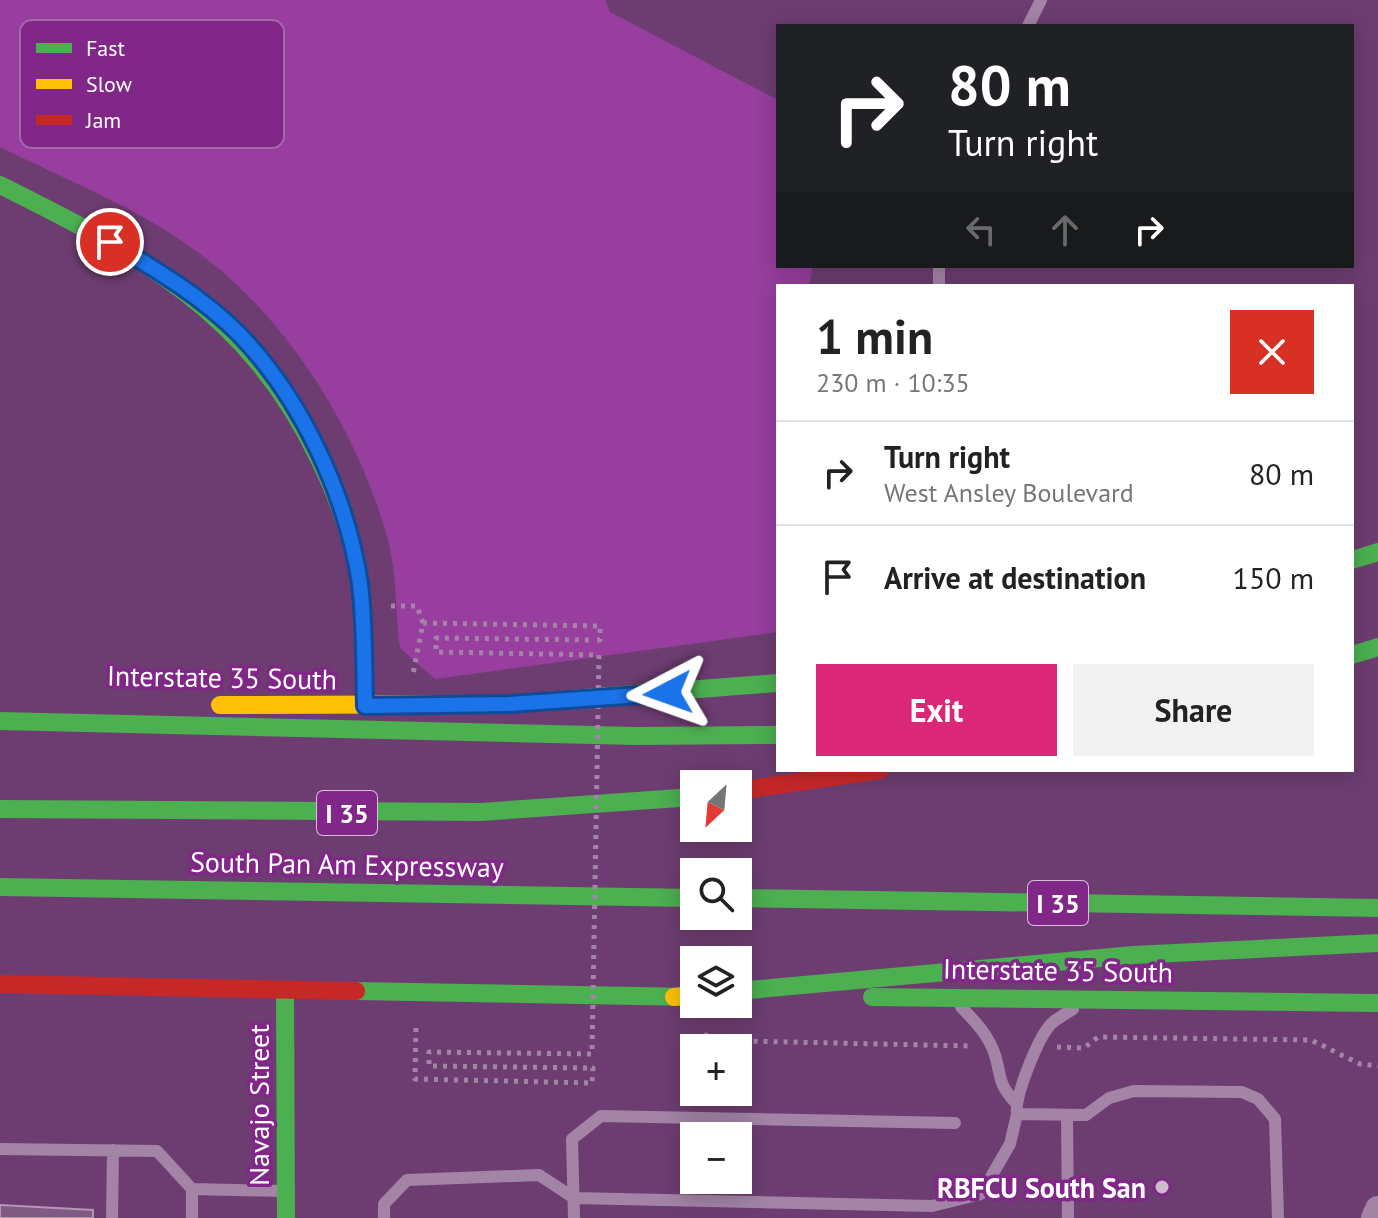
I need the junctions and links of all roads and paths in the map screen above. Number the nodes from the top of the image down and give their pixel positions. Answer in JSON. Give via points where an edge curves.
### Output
{"nodes":[{"id":1,"x":1041,"y":0,"type":"edge"},
{"id":2,"x":1029,"y":24,"type":"edge"},
{"id":3,"x":0,"y":185,"type":"edge"},
{"id":4,"x":1378,"y":552,"type":"edge"},
{"id":5,"x":1354,"y":559,"type":"edge"},
{"id":6,"x":391,"y":606,"type":"dead end"},
{"id":7,"x":423,"y":623,"type":"junction"},
{"id":8,"x":1378,"y":647,"type":"edge"},
{"id":9,"x":1354,"y":654,"type":"edge"},
{"id":10,"x":406,"y":680,"type":"dead end"},
{"id":11,"x":776,"y":683,"type":"edge"},
{"id":12,"x":0,"y":703,"type":"edge"},
{"id":13,"x":79,"y":704,"type":"dead end"},
{"id":14,"x":206,"y":705,"type":"dead end"},
{"id":15,"x":365,"y":706,"type":"junction"},
{"id":16,"x":0,"y":721,"type":"edge"},
{"id":17,"x":776,"y":735,"type":"edge"},
{"id":18,"x":866,"y":772,"type":"edge"},
{"id":19,"x":752,"y":789,"type":"edge"},
{"id":20,"x":680,"y":798,"type":"edge"},
{"id":21,"x":0,"y":809,"type":"edge"},
{"id":22,"x":0,"y":887,"type":"edge"},
{"id":23,"x":680,"y":898,"type":"edge"},
{"id":24,"x":752,"y":898,"type":"edge"},
{"id":25,"x":1378,"y":908,"type":"edge"},
{"id":26,"x":1378,"y":943,"type":"edge"},
{"id":27,"x":0,"y":984,"type":"edge"},
{"id":28,"x":285,"y":992,"type":"junction"},
{"id":29,"x":752,"y":993,"type":"edge"},
{"id":30,"x":752,"y":994,"type":"edge"},
{"id":31,"x":680,"y":997,"type":"edge"},
{"id":32,"x":950,"y":997,"type":"junction"},
{"id":33,"x":1089,"y":999,"type":"junction"},
{"id":34,"x":1378,"y":1003,"type":"edge"},
{"id":35,"x":416,"y":1028,"type":"dead end"},
{"id":36,"x":752,"y":1041,"type":"edge"},
{"id":37,"x":975,"y":1046,"type":"dead end"},
{"id":38,"x":1050,"y":1047,"type":"dead end"},
{"id":39,"x":1378,"y":1066,"type":"edge"},
{"id":40,"x":1016,"y":1108,"type":"junction"},
{"id":41,"x":1067,"y":1115,"type":"junction"},
{"id":42,"x":955,"y":1123,"type":"dead end"},
{"id":43,"x":0,"y":1149,"type":"edge"},
{"id":44,"x":113,"y":1150,"type":"junction"},
{"id":45,"x":192,"y":1189,"type":"junction"},
{"id":46,"x":287,"y":1192,"type":"junction"},
{"id":47,"x":574,"y":1198,"type":"junction"},
{"id":48,"x":1378,"y":1209,"type":"edge"},
{"id":49,"x":889,"y":1212,"type":"edge"},
{"id":50,"x":112,"y":1218,"type":"edge"},
{"id":51,"x":192,"y":1218,"type":"edge"},
{"id":52,"x":286,"y":1218,"type":"edge"},
{"id":53,"x":384,"y":1218,"type":"edge"},
{"id":54,"x":574,"y":1218,"type":"edge"},
{"id":55,"x":1068,"y":1218,"type":"edge"},
{"id":56,"x":1278,"y":1218,"type":"edge"},
{"id":57,"x":1374,"y":1218,"type":"edge"}],
"edges":[{"from":1,"to":2,"type":"lane"},
{"from":3,"to":15,"type":"main road","via":[[88,228],[175,282],[239,335],[279,386],[314,445],[344,518],[360,584]]},
{"from":4,"to":5,"type":"main road"},
{"from":6,"to":7,"type":"path","via":[[417,606]]},
{"from":7,"to":10,"type":"path","via":[[416,671]]},
{"from":7,"to":35,"type":"path","bridge":true,"via":[[600,626],[600,640],[436,638],[436,652],[599,655],[592,1054],[429,1052],[429,1066],[593,1068],[592,1083],[415,1079]]},
{"from":8,"to":9,"type":"main road"},
{"from":11,"to":15,"type":"main road","name":"Interstate 35 South","via":[[510,704]]},
{"from":12,"to":13,"type":"main road","name":"Interstate 35 South"},
{"from":14,"to":15,"type":"main road","name":"Interstate 35 South"},
{"from":16,"to":17,"type":"main road"},
{"from":18,"to":19,"type":"main road"},
{"from":20,"to":21,"type":"main road","name":"South Pan Am Expressway","number":"I 35","via":[[481,812]]},
{"from":22,"to":23,"type":"main road","name":"South Pan Am Expressway"},
{"from":24,"to":25,"type":"main road","number":"I 35"},
{"from":26,"to":29,"type":"main road","via":[[1133,955]]},
{"from":27,"to":28,"type":"main road"},
{"from":28,"to":31,"type":"main road"},
{"from":28,"to":46,"type":"main road","name":"Navajo Street"},
{"from":30,"to":32,"type":"main road","name":"Interstate 35 South"},
{"from":32,"to":33,"type":"main road","name":"Interstate 35 South"},
{"from":32,"to":40,"type":"lane","via":[[979,1025],[995,1054],[1000,1086]]},
{"from":33,"to":34,"type":"main road","name":"Interstate 35 South"},
{"from":33,"to":40,"type":"lane","via":[[1052,1024],[1039,1043]]},
{"from":36,"to":37,"type":"path"},
{"from":38,"to":39,"type":"path","via":[[1084,1048],[1098,1037],[1311,1040],[1360,1064]]},
{"from":40,"to":41,"type":"lane"},
{"from":40,"to":49,"type":"lane","via":[[1010,1144],[981,1194]]},
{"from":41,"to":55,"type":"lane"},
{"from":41,"to":56,"type":"lane","via":[[1086,1115],[1109,1098],[1134,1091],[1242,1092],[1258,1099],[1275,1119]]},
{"from":42,"to":47,"type":"lane","via":[[601,1116],[572,1139]]},
{"from":43,"to":44,"type":"lane"},
{"from":44,"to":45,"type":"lane","via":[[157,1151]]},
{"from":44,"to":50,"type":"lane"},
{"from":45,"to":46,"type":"lane"},
{"from":45,"to":51,"type":"lane"},
{"from":46,"to":52,"type":"main road","name":"Navajo Street"},
{"from":47,"to":49,"type":"lane"},
{"from":47,"to":53,"type":"lane","via":[[539,1175],[407,1180],[384,1204]]},
{"from":47,"to":54,"type":"lane"},
{"from":48,"to":57,"type":"street"}]}
